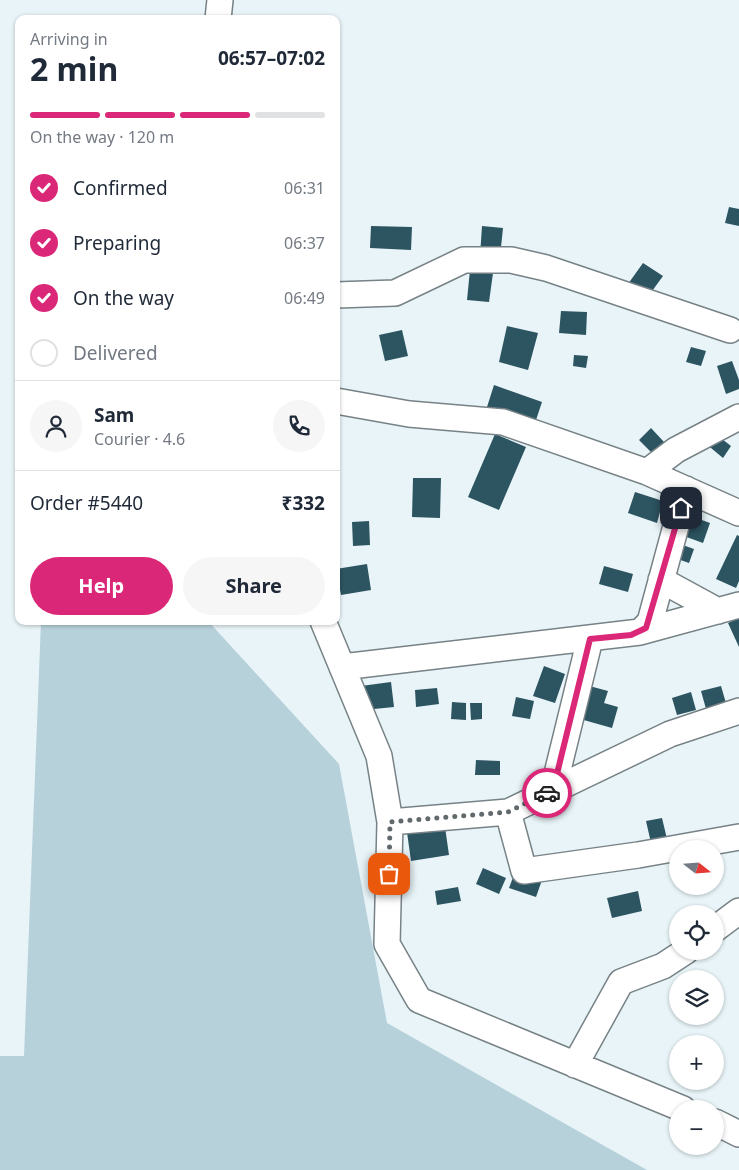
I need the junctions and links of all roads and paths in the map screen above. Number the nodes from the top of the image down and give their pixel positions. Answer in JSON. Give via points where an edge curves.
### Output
{"nodes":[{"id":1,"x":220,"y":0,"type":"edge"},
{"id":2,"x":218,"y":15,"type":"edge"},
{"id":3,"x":340,"y":295,"type":"edge"},
{"id":4,"x":730,"y":330,"type":"dead end"},
{"id":5,"x":340,"y":402,"type":"edge"},
{"id":6,"x":739,"y":417,"type":"edge"},
{"id":7,"x":648,"y":472,"type":"junction"},
{"id":8,"x":686,"y":489,"type":"junction"},
{"id":9,"x":739,"y":512,"type":"edge"},
{"id":10,"x":662,"y":580,"type":"junction"},
{"id":11,"x":728,"y":608,"type":"edge"},
{"id":12,"x":325,"y":625,"type":"edge"},
{"id":13,"x":640,"y":632,"type":"junction"},
{"id":14,"x":590,"y":639,"type":"junction"},
{"id":15,"x":342,"y":667,"type":"junction"},
{"id":16,"x":739,"y":711,"type":"edge"},
{"id":17,"x":553,"y":790,"type":"junction"},
{"id":18,"x":508,"y":812,"type":"junction"},
{"id":19,"x":390,"y":822,"type":"junction"},
{"id":20,"x":739,"y":837,"type":"edge"},
{"id":21,"x":739,"y":911,"type":"edge"},
{"id":22,"x":724,"y":922,"type":"edge"},
{"id":23,"x":672,"y":960,"type":"edge"},
{"id":24,"x":575,"y":1064,"type":"junction"},
{"id":25,"x":669,"y":1103,"type":"edge"},
{"id":26,"x":724,"y":1126,"type":"edge"},
{"id":27,"x":739,"y":1134,"type":"edge"}],
"edges":[{"from":1,"to":2,"type":"street"},
{"from":3,"to":4,"type":"street","via":[[395,293],[464,260],[511,260],[546,268]]},
{"from":5,"to":7,"type":"street","via":[[409,414],[503,422]]},
{"from":6,"to":7,"type":"street","via":[[676,450]]},
{"from":7,"to":8,"type":"street"},
{"from":8,"to":9,"type":"street"},
{"from":8,"to":10,"type":"street"},
{"from":10,"to":11,"type":"street"},
{"from":10,"to":13,"type":"street","via":[[650,622]]},
{"from":11,"to":13,"type":"street"},
{"from":12,"to":15,"type":"street"},
{"from":13,"to":14,"type":"street"},
{"from":14,"to":15,"type":"street"},
{"from":14,"to":17,"type":"street"},
{"from":15,"to":19,"type":"street","via":[[379,756]]},
{"from":16,"to":17,"type":"street","via":[[670,734]]},
{"from":17,"to":18,"type":"street"},
{"from":18,"to":19,"type":"street"},
{"from":18,"to":20,"type":"street","via":[[524,870]]},
{"from":19,"to":24,"type":"street","via":[[387,944],[419,1000]]},
{"from":21,"to":22,"type":"street"},
{"from":23,"to":24,"type":"street","via":[[621,982]]},
{"from":24,"to":25,"type":"street"},
{"from":26,"to":27,"type":"street"}]}
